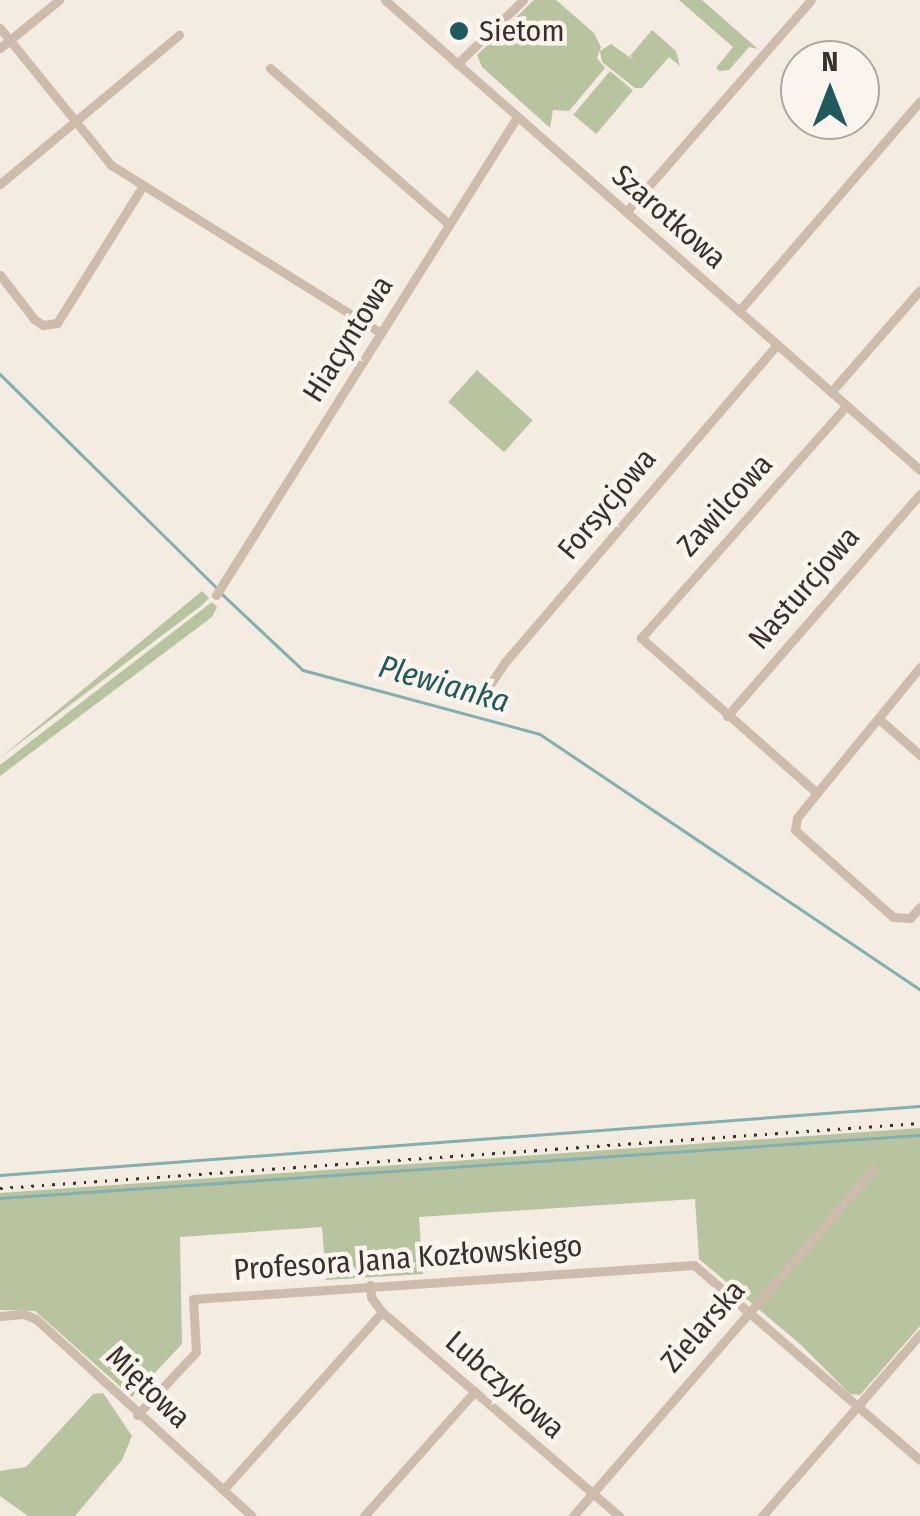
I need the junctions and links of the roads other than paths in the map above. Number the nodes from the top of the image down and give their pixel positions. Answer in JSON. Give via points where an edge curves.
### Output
{"nodes":[{"id":1,"x":59,"y":0,"type":"edge"},
{"id":2,"x":385,"y":0,"type":"edge"},
{"id":3,"x":523,"y":0,"type":"edge"},
{"id":4,"x":811,"y":0,"type":"edge"},
{"id":5,"x":0,"y":28,"type":"edge"},
{"id":6,"x":178,"y":36,"type":"dead end"},
{"id":7,"x":10,"y":40,"type":"junction"},
{"id":8,"x":0,"y":48,"type":"edge"},
{"id":9,"x":457,"y":64,"type":"junction"},
{"id":10,"x":270,"y":68,"type":"dead end"},
{"id":11,"x":920,"y":102,"type":"edge"},
{"id":12,"x":517,"y":117,"type":"junction"},
{"id":13,"x":74,"y":122,"type":"junction"},
{"id":14,"x":0,"y":184,"type":"edge"},
{"id":15,"x":142,"y":187,"type":"junction"},
{"id":16,"x":626,"y":212,"type":"junction"},
{"id":17,"x":449,"y":224,"type":"junction"},
{"id":18,"x":0,"y":275,"type":"edge"},
{"id":19,"x":920,"y":290,"type":"edge"},
{"id":20,"x":739,"y":312,"type":"junction"},
{"id":21,"x":381,"y":333,"type":"junction"},
{"id":22,"x":777,"y":345,"type":"junction"},
{"id":23,"x":831,"y":392,"type":"junction"},
{"id":24,"x":846,"y":406,"type":"junction"},
{"id":25,"x":920,"y":470,"type":"edge"},
{"id":26,"x":920,"y":494,"type":"edge"},
{"id":27,"x":218,"y":592,"type":"dead end"},
{"id":28,"x":920,"y":667,"type":"edge"},
{"id":29,"x":481,"y":698,"type":"dead end"},
{"id":30,"x":726,"y":716,"type":"junction"},
{"id":31,"x":879,"y":719,"type":"junction"},
{"id":32,"x":920,"y":754,"type":"edge"},
{"id":33,"x":817,"y":793,"type":"junction"},
{"id":34,"x":920,"y":907,"type":"edge"},
{"id":35,"x":872,"y":1170,"type":"dead end"},
{"id":36,"x":370,"y":1285,"type":"junction"},
{"id":37,"x":382,"y":1312,"type":"junction"},
{"id":38,"x":748,"y":1312,"type":"junction"},
{"id":39,"x":0,"y":1316,"type":"edge"},
{"id":40,"x":920,"y":1334,"type":"edge"},
{"id":41,"x":475,"y":1391,"type":"junction"},
{"id":42,"x":856,"y":1405,"type":"junction"},
{"id":43,"x":137,"y":1415,"type":"junction"},
{"id":44,"x":920,"y":1460,"type":"edge"},
{"id":45,"x":223,"y":1490,"type":"junction"},
{"id":46,"x":592,"y":1493,"type":"junction"},
{"id":47,"x":252,"y":1516,"type":"edge"},
{"id":48,"x":364,"y":1516,"type":"edge"},
{"id":49,"x":573,"y":1516,"type":"edge"},
{"id":50,"x":619,"y":1516,"type":"edge"},
{"id":51,"x":762,"y":1516,"type":"edge"}],
"edges":[{"from":1,"to":7,"type":"street"},
{"from":2,"to":9,"type":"street","name":"Szarotkowa"},
{"from":3,"to":9,"type":"street"},
{"from":4,"to":16,"type":"street"},
{"from":5,"to":7,"type":"street"},
{"from":6,"to":13,"type":"street"},
{"from":7,"to":8,"type":"street"},
{"from":7,"to":13,"type":"street"},
{"from":9,"to":12,"type":"street","name":"Szarotkowa"},
{"from":10,"to":17,"type":"street"},
{"from":11,"to":20,"type":"street"},
{"from":12,"to":16,"type":"street","name":"Szarotkowa"},
{"from":12,"to":17,"type":"street","name":"Hiacyntowa"},
{"from":13,"to":14,"type":"street"},
{"from":13,"to":15,"type":"street","via":[[111,165]]},
{"from":15,"to":18,"type":"street","via":[[57,323],[34,318]]},
{"from":15,"to":21,"type":"street"},
{"from":16,"to":20,"type":"street","name":"Szarotkowa"},
{"from":17,"to":21,"type":"street","name":"Hiacyntowa"},
{"from":19,"to":23,"type":"street"},
{"from":20,"to":22,"type":"street","name":"Szarotkowa"},
{"from":21,"to":27,"type":"street","name":"Hiacyntowa"},
{"from":22,"to":23,"type":"street","name":"Szarotkowa"},
{"from":22,"to":29,"type":"street","name":"Forsycjowa"},
{"from":23,"to":24,"type":"street","name":"Szarotkowa"},
{"from":24,"to":25,"type":"street","name":"Szarotkowa"},
{"from":24,"to":30,"type":"street","name":"Zawilcowa","via":[[641,638]]},
{"from":26,"to":30,"type":"street","name":"Nasturcjowa"},
{"from":28,"to":31,"type":"street"},
{"from":30,"to":33,"type":"street"},
{"from":31,"to":32,"type":"street"},
{"from":31,"to":33,"type":"street"},
{"from":33,"to":34,"type":"street","via":[[798,818],[797,833],[893,917],[910,918]]},
{"from":35,"to":38,"type":"street","name":"Zielarska"},
{"from":36,"to":37,"type":"street","name":"Lubczykowa"},
{"from":36,"to":38,"type":"street","name":"Profesora Jana Kozłowskiego","via":[[694,1265]]},
{"from":36,"to":43,"type":"street","name":"Profesora Jana Kozłowskiego","via":[[193,1299],[196,1352]]},
{"from":37,"to":41,"type":"street","name":"Lubczykowa"},
{"from":37,"to":45,"type":"street"},
{"from":38,"to":42,"type":"street","name":"Profesora Jana Kozłowskiego"},
{"from":38,"to":46,"type":"street","name":"Zielarska"},
{"from":39,"to":43,"type":"street","name":"Miętowa","via":[[36,1319]]},
{"from":40,"to":42,"type":"street"},
{"from":41,"to":46,"type":"street","name":"Lubczykowa"},
{"from":41,"to":48,"type":"street"},
{"from":42,"to":44,"type":"street","name":"Profesora Jana Kozłowskiego"},
{"from":42,"to":51,"type":"street"},
{"from":43,"to":45,"type":"street","name":"Miętowa"},
{"from":45,"to":47,"type":"street","name":"Miętowa"},
{"from":46,"to":49,"type":"street","name":"Zielarska"},
{"from":46,"to":50,"type":"street","name":"Lubczykowa"}]}
